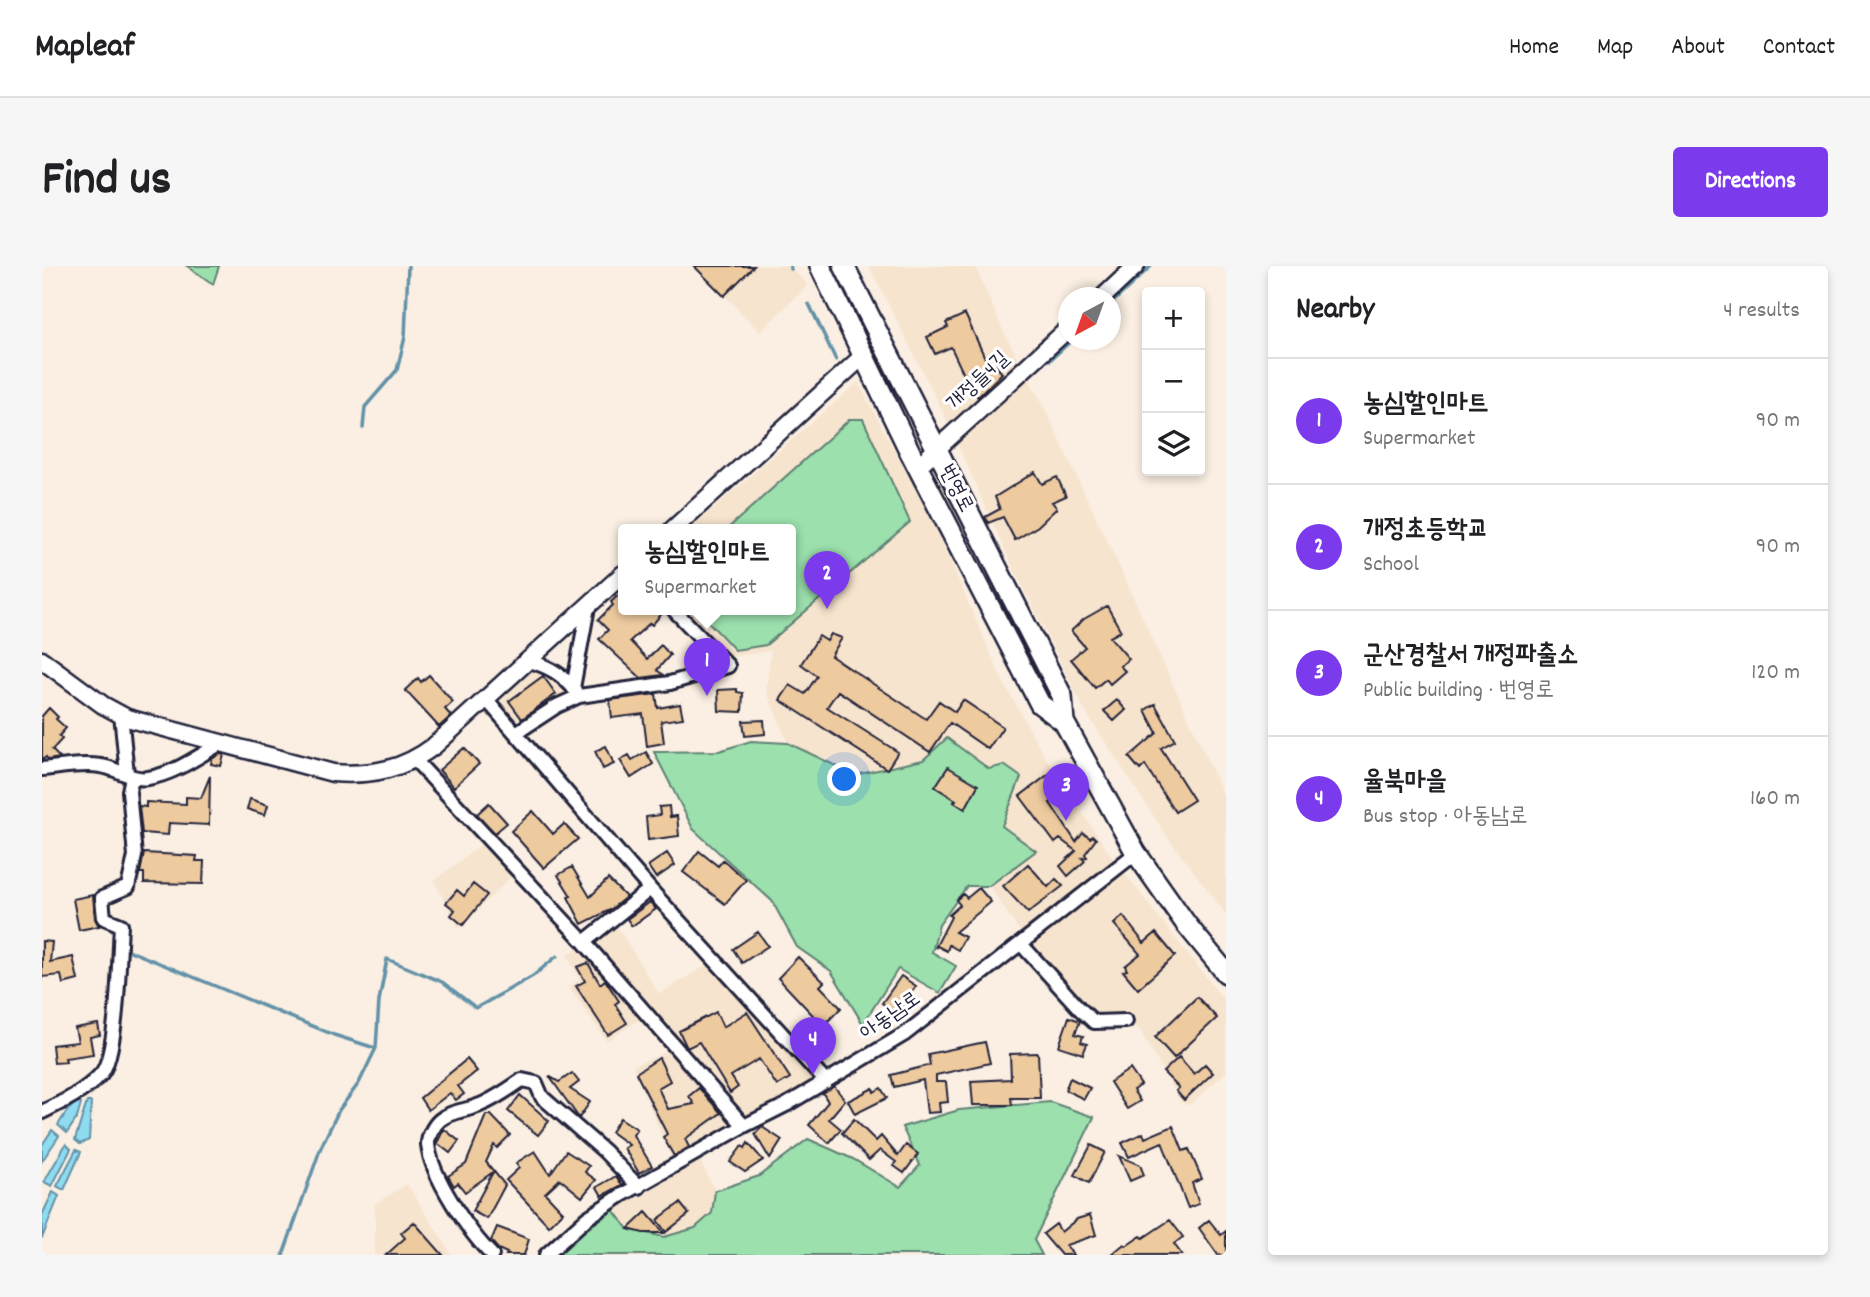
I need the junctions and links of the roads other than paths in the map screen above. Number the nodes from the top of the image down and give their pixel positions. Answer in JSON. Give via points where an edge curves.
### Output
{"nodes":[{"id":1,"x":820,"y":266,"type":"edge"},
{"id":2,"x":844,"y":266,"type":"edge"},
{"id":3,"x":1136,"y":266,"type":"edge"},
{"id":4,"x":1114,"y":287,"type":"edge"},
{"id":5,"x":1058,"y":338,"type":"edge"},
{"id":6,"x":863,"y":356,"type":"junction"},
{"id":7,"x":937,"y":450,"type":"junction"},
{"id":8,"x":917,"y":467,"type":"junction"},
{"id":9,"x":679,"y":524,"type":"edge"},
{"id":10,"x":618,"y":579,"type":"edge"},
{"id":11,"x":588,"y":607,"type":"junction"},
{"id":12,"x":679,"y":615,"type":"edge"},
{"id":13,"x":42,"y":660,"type":"edge"},
{"id":14,"x":530,"y":661,"type":"junction"},
{"id":15,"x":576,"y":692,"type":"junction"},
{"id":16,"x":487,"y":700,"type":"junction"},
{"id":17,"x":121,"y":714,"type":"junction"},
{"id":18,"x":1064,"y":722,"type":"junction"},
{"id":19,"x":516,"y":733,"type":"junction"},
{"id":20,"x":221,"y":743,"type":"junction"},
{"id":21,"x":415,"y":760,"type":"junction"},
{"id":22,"x":42,"y":769,"type":"edge"},
{"id":23,"x":129,"y":776,"type":"junction"},
{"id":24,"x":1136,"y":853,"type":"junction"},
{"id":25,"x":650,"y":889,"type":"junction"},
{"id":26,"x":584,"y":942,"type":"junction"},
{"id":27,"x":1021,"y":944,"type":"junction"},
{"id":28,"x":1226,"y":973,"type":"edge"},
{"id":29,"x":1126,"y":1021,"type":"dead end"},
{"id":30,"x":826,"y":1082,"type":"junction"},
{"id":31,"x":42,"y":1112,"type":"edge"},
{"id":32,"x":744,"y":1126,"type":"junction"},
{"id":33,"x":639,"y":1187,"type":"junction"},
{"id":34,"x":492,"y":1255,"type":"edge"},
{"id":35,"x":546,"y":1255,"type":"edge"}],
"edges":[{"from":1,"to":6,"type":"main road","name":"번영로"},
{"from":2,"to":7,"type":"main road","name":"번영로"},
{"from":3,"to":4,"type":"street"},
{"from":5,"to":7,"type":"street","name":"개정들4길"},
{"from":6,"to":8,"type":"main road","name":"번영로"},
{"from":6,"to":9,"type":"street"},
{"from":7,"to":8,"type":"street","name":"개정들4길"},
{"from":7,"to":18,"type":"main road","name":"번영로","via":[[1062,696]]},
{"from":8,"to":18,"type":"main road","name":"번영로","via":[[1040,704]]},
{"from":10,"to":11,"type":"street"},
{"from":11,"to":14,"type":"street"},
{"from":11,"to":15,"type":"street"},
{"from":12,"to":15,"type":"street","via":[[728,666],[670,683]]},
{"from":13,"to":17,"type":"street"},
{"from":14,"to":15,"type":"street","via":[[548,666]]},
{"from":14,"to":16,"type":"street"},
{"from":15,"to":19,"type":"street"},
{"from":16,"to":19,"type":"street"},
{"from":16,"to":21,"type":"street"},
{"from":17,"to":20,"type":"street"},
{"from":17,"to":23,"type":"street"},
{"from":18,"to":24,"type":"main road","name":"번영로"},
{"from":19,"to":25,"type":"street"},
{"from":20,"to":21,"type":"street","via":[[355,775]]},
{"from":20,"to":23,"type":"street","via":[[162,774],[146,779]]},
{"from":21,"to":26,"type":"street"},
{"from":22,"to":23,"type":"street","via":[[86,764]]},
{"from":23,"to":31,"type":"street","via":[[135,856],[128,887],[102,898],[104,918],[121,925],[111,1050],[103,1073],[73,1097]]},
{"from":24,"to":27,"type":"street","name":"아동남로"},
{"from":24,"to":28,"type":"main road","name":"번영로"},
{"from":25,"to":26,"type":"street"},
{"from":25,"to":30,"type":"street"},
{"from":26,"to":32,"type":"street"},
{"from":27,"to":29,"type":"street","via":[[1094,1022]]},
{"from":27,"to":30,"type":"street","name":"아동남로","via":[[905,1034]]},
{"from":30,"to":32,"type":"street","name":"아동남로"},
{"from":32,"to":33,"type":"street","name":"아동남로"},
{"from":33,"to":34,"type":"street","via":[[542,1097],[536,1083],[522,1080],[483,1104],[440,1120],[428,1141],[433,1162],[462,1220]]},
{"from":33,"to":35,"type":"street","name":"아동남로","via":[[587,1218]]}]}
